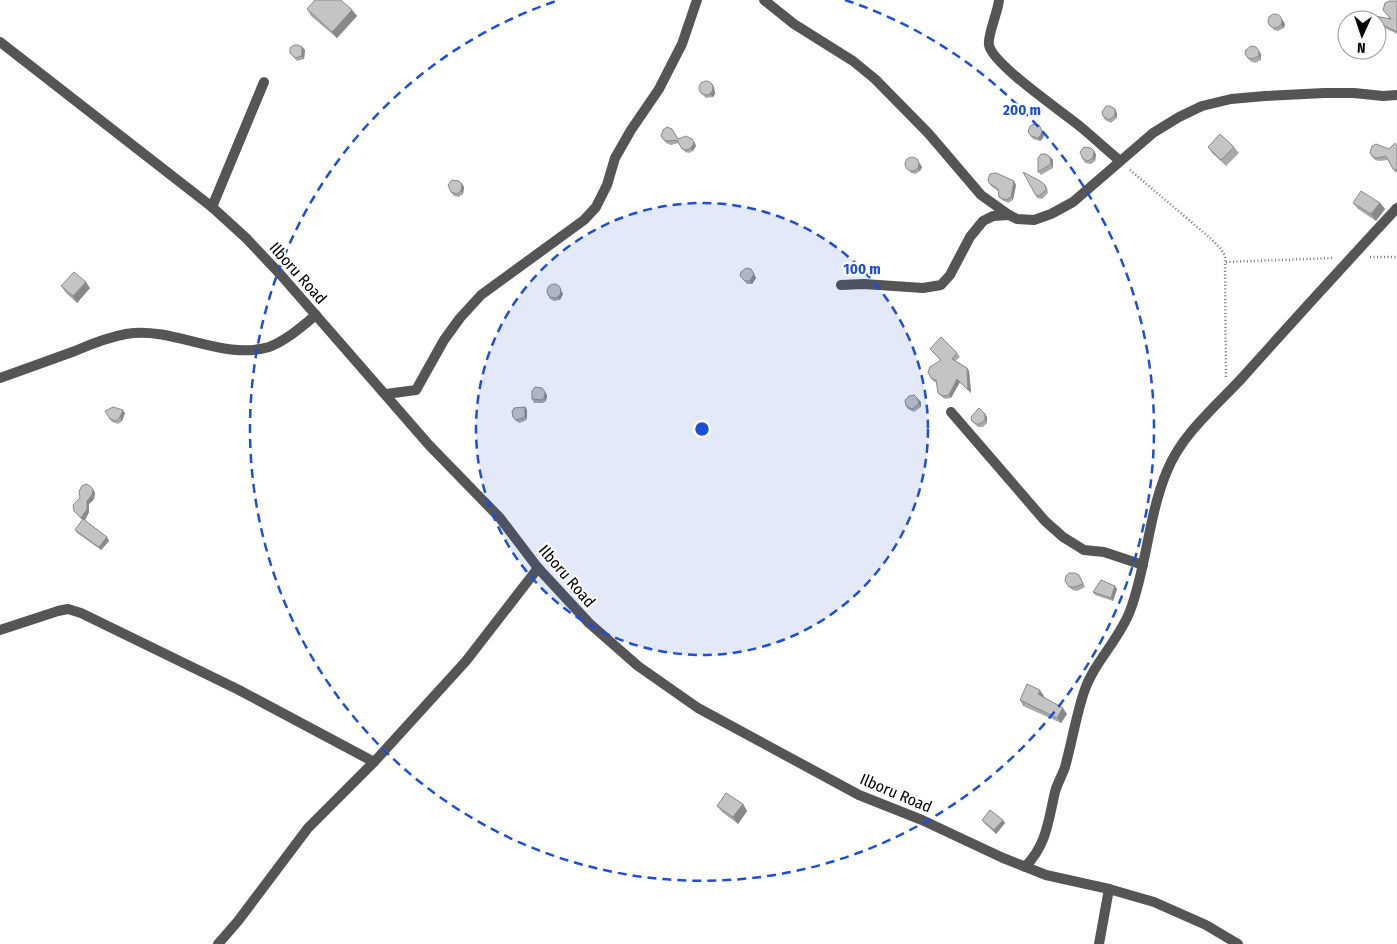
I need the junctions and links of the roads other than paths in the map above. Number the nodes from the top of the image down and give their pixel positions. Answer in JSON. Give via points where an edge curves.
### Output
{"nodes":[{"id":1,"x":697,"y":0,"type":"edge"},
{"id":2,"x":764,"y":0,"type":"edge"},
{"id":3,"x":999,"y":0,"type":"edge"},
{"id":4,"x":0,"y":42,"type":"edge"},
{"id":5,"x":264,"y":82,"type":"dead end"},
{"id":6,"x":1397,"y":95,"type":"edge"},
{"id":7,"x":1120,"y":161,"type":"junction"},
{"id":8,"x":212,"y":207,"type":"junction"},
{"id":9,"x":1397,"y":208,"type":"edge"},
{"id":10,"x":1009,"y":215,"type":"junction"},
{"id":11,"x":841,"y":285,"type":"dead end"},
{"id":12,"x":316,"y":315,"type":"junction"},
{"id":13,"x":0,"y":378,"type":"edge"},
{"id":14,"x":386,"y":394,"type":"junction"},
{"id":15,"x":951,"y":412,"type":"dead end"},
{"id":16,"x":1143,"y":565,"type":"junction"},
{"id":17,"x":538,"y":568,"type":"junction"},
{"id":18,"x":0,"y":630,"type":"edge"},
{"id":19,"x":374,"y":762,"type":"junction"},
{"id":20,"x":1025,"y":867,"type":"junction"},
{"id":21,"x":1109,"y":889,"type":"junction"},
{"id":22,"x":218,"y":944,"type":"edge"},
{"id":23,"x":1099,"y":944,"type":"edge"},
{"id":24,"x":1238,"y":944,"type":"edge"}],
"edges":[{"from":1,"to":14,"type":"street","via":[[682,44],[659,89],[615,158],[596,208],[481,295],[444,340],[416,390]]},
{"from":2,"to":10,"type":"street","via":[[875,79],[929,134],[980,195]]},
{"from":3,"to":7,"type":"street","via":[[988,40],[994,56]]},
{"from":4,"to":8,"type":"street","name":"Ilboru Road"},
{"from":5,"to":8,"type":"street"},
{"from":6,"to":7,"type":"street","via":[[1324,93],[1265,96],[1202,106],[1153,134]]},
{"from":7,"to":10,"type":"street","via":[[1073,202],[1051,214],[1034,220]]},
{"from":8,"to":12,"type":"street","name":"Ilboru Road","via":[[246,238]]},
{"from":9,"to":16,"type":"street","via":[[1197,425],[1179,449],[1167,472],[1150,527]]},
{"from":10,"to":11,"type":"street","via":[[983,220],[941,285],[923,288]]},
{"from":12,"to":13,"type":"street","via":[[288,336],[270,346],[253,350],[234,350],[162,333],[126,334]]},
{"from":12,"to":14,"type":"street","name":"Ilboru Road"},
{"from":14,"to":17,"type":"street","name":"Ilboru Road","via":[[429,445],[500,518]]},
{"from":15,"to":16,"type":"street","via":[[1045,521],[1063,537],[1084,550],[1104,552]]},
{"from":16,"to":20,"type":"street","via":[[1130,613],[1096,666],[1085,690],[1064,770],[1055,791],[1048,829],[1034,858]]},
{"from":17,"to":19,"type":"street","via":[[466,661]]},
{"from":17,"to":20,"type":"street","name":"Ilboru Road","via":[[589,623],[638,666],[698,708],[859,795]]},
{"from":18,"to":19,"type":"street","via":[[58,611],[68,609],[81,613],[239,690]]},
{"from":19,"to":22,"type":"street","via":[[308,828]]},
{"from":20,"to":21,"type":"street","name":"Ilboru Road"},
{"from":21,"to":23,"type":"street"},
{"from":21,"to":24,"type":"street","name":"Ilboru Road","via":[[1154,902],[1206,925]]}]}
